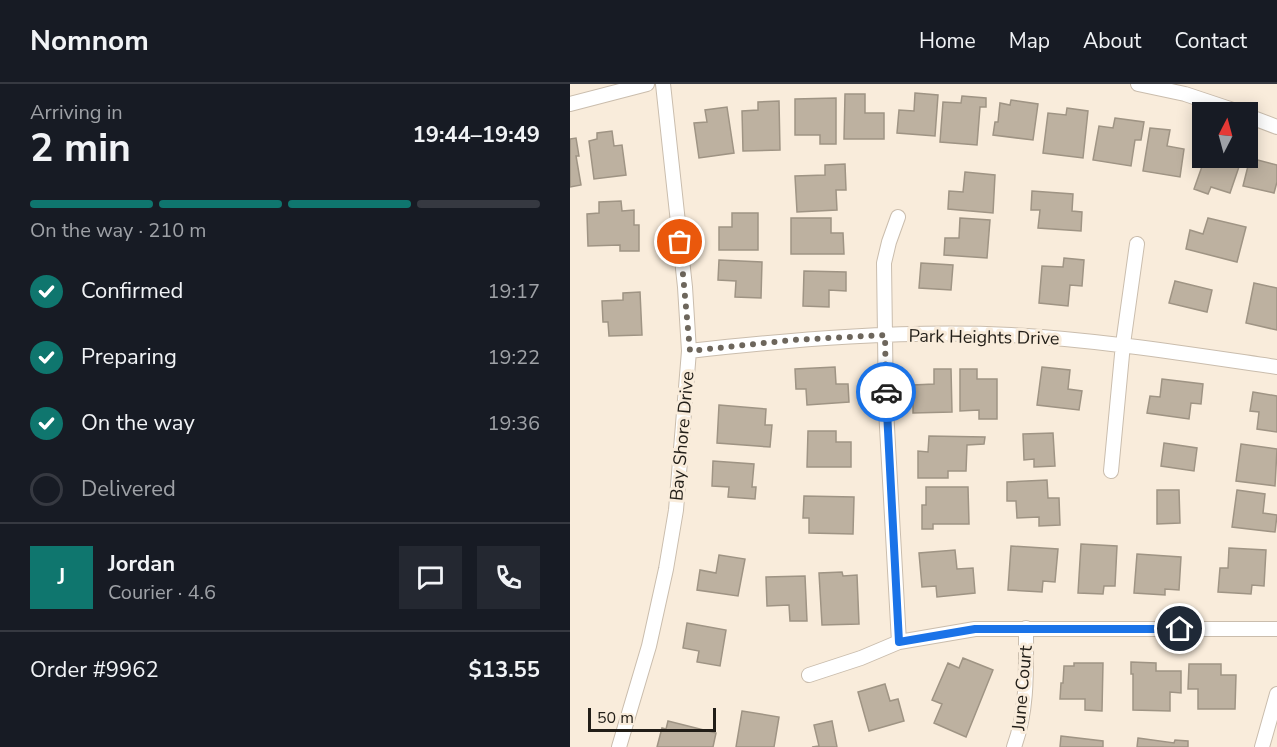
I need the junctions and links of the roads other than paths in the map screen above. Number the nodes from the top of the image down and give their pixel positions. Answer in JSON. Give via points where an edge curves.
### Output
{"nodes":[{"id":1,"x":647,"y":84,"type":"edge"},
{"id":2,"x":663,"y":84,"type":"edge"},
{"id":3,"x":1138,"y":84,"type":"edge"},
{"id":4,"x":1187,"y":89,"type":"edge"},
{"id":5,"x":1216,"y":102,"type":"edge"},
{"id":6,"x":570,"y":104,"type":"edge"},
{"id":7,"x":1258,"y":120,"type":"edge"},
{"id":8,"x":1277,"y":127,"type":"edge"},
{"id":9,"x":898,"y":217,"type":"dead end"},
{"id":10,"x":1137,"y":244,"type":"dead end"},
{"id":11,"x":885,"y":335,"type":"junction"},
{"id":12,"x":1123,"y":344,"type":"junction"},
{"id":13,"x":690,"y":351,"type":"junction"},
{"id":14,"x":1277,"y":367,"type":"edge"},
{"id":15,"x":1112,"y":471,"type":"dead end"},
{"id":16,"x":1026,"y":628,"type":"junction"},
{"id":17,"x":1277,"y":629,"type":"edge"},
{"id":18,"x":899,"y":642,"type":"junction"},
{"id":19,"x":809,"y":675,"type":"dead end"},
{"id":20,"x":1277,"y":694,"type":"edge"},
{"id":21,"x":619,"y":747,"type":"edge"},
{"id":22,"x":1014,"y":747,"type":"edge"},
{"id":23,"x":1262,"y":747,"type":"edge"}],
"edges":[{"from":1,"to":6,"type":"street"},
{"from":2,"to":13,"type":"street","name":"Bay Shore Drive"},
{"from":3,"to":4,"type":"street"},
{"from":4,"to":5,"type":"street"},
{"from":7,"to":8,"type":"street"},
{"from":9,"to":11,"type":"street","via":[[884,263]]},
{"from":10,"to":12,"type":"street"},
{"from":11,"to":12,"type":"street","name":"Park Heights Drive","via":[[1009,335]]},
{"from":11,"to":13,"type":"street","name":"Park Heights Drive"},
{"from":11,"to":18,"type":"street"},
{"from":12,"to":14,"type":"street","name":"Park Heights Drive"},
{"from":12,"to":15,"type":"street"},
{"from":13,"to":21,"type":"street","name":"Bay Shore Drive","via":[[676,510],[666,569],[649,646]]},
{"from":16,"to":17,"type":"street"},
{"from":16,"to":18,"type":"street","via":[[975,629]]},
{"from":16,"to":22,"type":"street","name":"June Court","via":[[1022,724]]},
{"from":18,"to":19,"type":"street"},
{"from":20,"to":23,"type":"street"}]}
